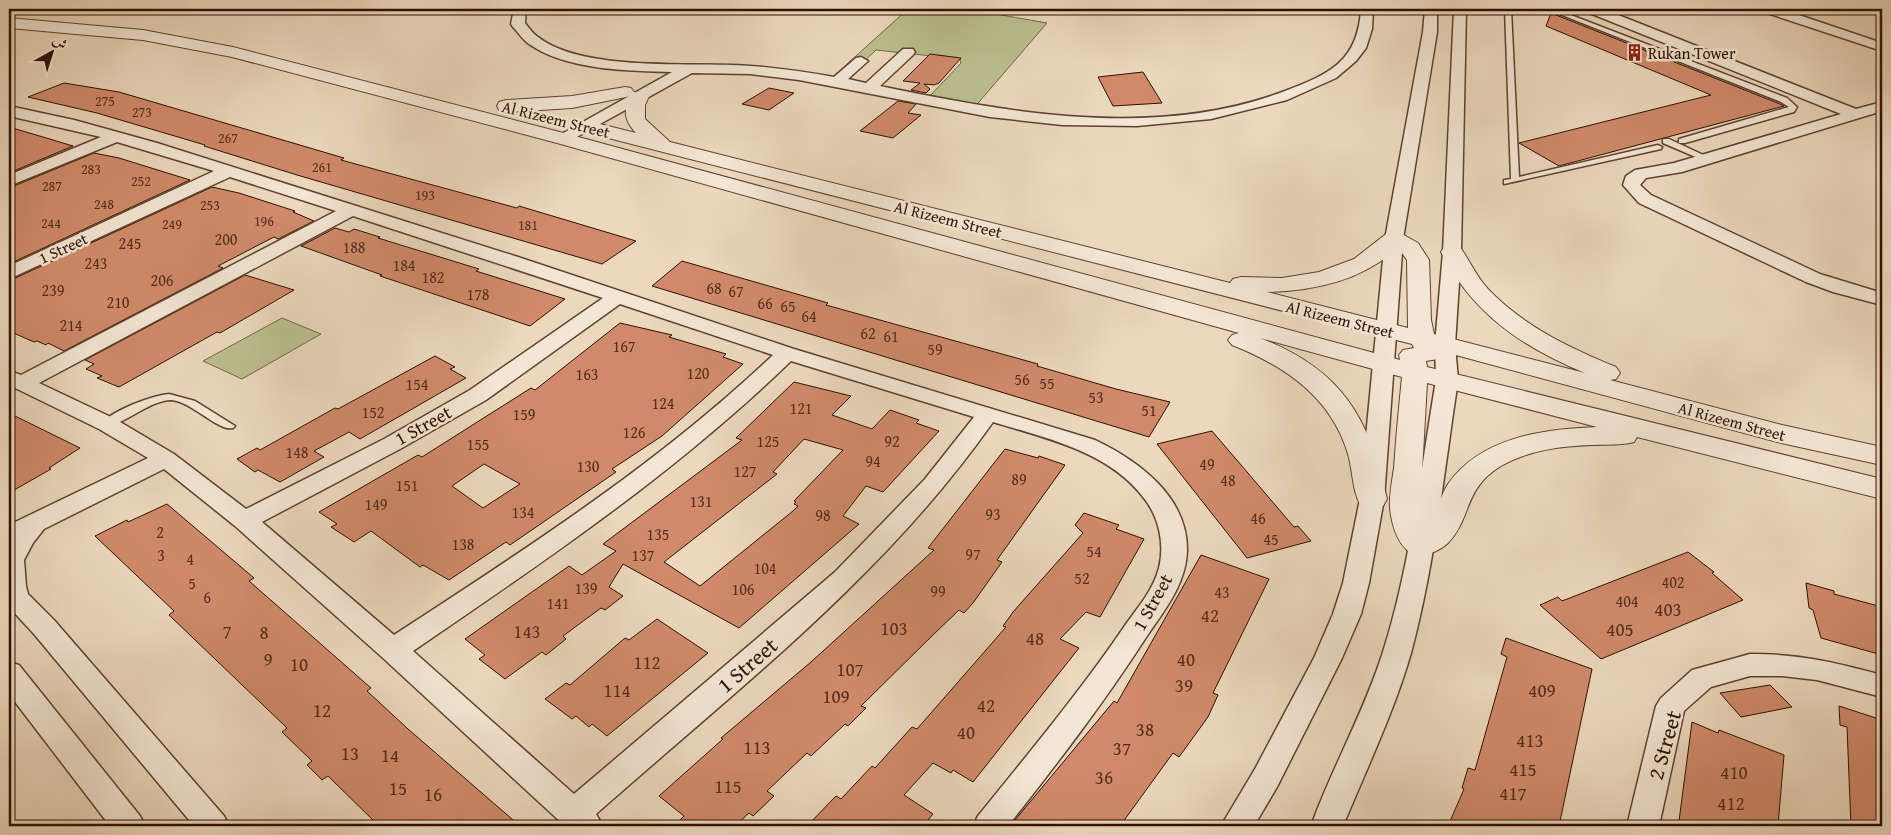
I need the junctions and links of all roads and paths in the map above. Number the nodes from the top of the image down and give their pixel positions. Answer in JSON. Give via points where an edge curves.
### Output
{"nodes":[{"id":1,"x":520,"y":9,"type":"edge"},
{"id":2,"x":1368,"y":9,"type":"edge"},
{"id":3,"x":1431,"y":9,"type":"edge"},
{"id":4,"x":1460,"y":9,"type":"edge"},
{"id":5,"x":1508,"y":9,"type":"edge"},
{"id":6,"x":1550,"y":9,"type":"edge"},
{"id":7,"x":1592,"y":9,"type":"edge"},
{"id":8,"x":1769,"y":9,"type":"edge"},
{"id":9,"x":9,"y":10,"type":"edge"},
{"id":10,"x":9,"y":22,"type":"edge"},
{"id":11,"x":1661,"y":38,"type":"junction"},
{"id":12,"x":1639,"y":43,"type":"junction"},
{"id":13,"x":1882,"y":47,"type":"edge"},
{"id":14,"x":908,"y":52,"type":"dead end"},
{"id":15,"x":862,"y":61,"type":"dead end"},
{"id":16,"x":665,"y":69,"type":"junction"},
{"id":17,"x":687,"y":70,"type":"junction"},
{"id":18,"x":409,"y":81,"type":"dead end"},
{"id":19,"x":838,"y":81,"type":"junction"},
{"id":20,"x":875,"y":83,"type":"junction"},
{"id":21,"x":633,"y":94,"type":"junction"},
{"id":22,"x":486,"y":101,"type":"dead end"},
{"id":23,"x":506,"y":106,"type":"junction"},
{"id":24,"x":1882,"y":106,"type":"edge"},
{"id":25,"x":9,"y":110,"type":"edge"},
{"id":26,"x":1855,"y":114,"type":"junction"},
{"id":27,"x":564,"y":127,"type":"junction"},
{"id":28,"x":117,"y":136,"type":"junction"},
{"id":29,"x":1682,"y":140,"type":"dead end"},
{"id":30,"x":1666,"y":141,"type":"dead end"},
{"id":31,"x":665,"y":146,"type":"junction"},
{"id":32,"x":1658,"y":147,"type":"dead end"},
{"id":33,"x":1708,"y":159,"type":"junction"},
{"id":34,"x":226,"y":172,"type":"junction"},
{"id":35,"x":9,"y":181,"type":"edge"},
{"id":36,"x":352,"y":210,"type":"junction"},
{"id":37,"x":1394,"y":239,"type":"junction"},
{"id":38,"x":1452,"y":252,"type":"junction"},
{"id":39,"x":994,"y":259,"type":"junction"},
{"id":40,"x":9,"y":273,"type":"edge"},
{"id":41,"x":1180,"y":279,"type":"junction"},
{"id":42,"x":1129,"y":296,"type":"junction"},
{"id":43,"x":617,"y":297,"type":"junction"},
{"id":44,"x":1882,"y":299,"type":"edge"},
{"id":45,"x":787,"y":353,"type":"junction"},
{"id":46,"x":1417,"y":353,"type":"junction"},
{"id":47,"x":16,"y":380,"type":"edge"},
{"id":48,"x":987,"y":414,"type":"junction"},
{"id":49,"x":1720,"y":418,"type":"junction"},
{"id":50,"x":107,"y":424,"type":"junction"},
{"id":51,"x":229,"y":426,"type":"dead end"},
{"id":52,"x":1678,"y":439,"type":"junction"},
{"id":53,"x":160,"y":455,"type":"junction"},
{"id":54,"x":1882,"y":456,"type":"edge"},
{"id":55,"x":1882,"y":489,"type":"edge"},
{"id":56,"x":1372,"y":499,"type":"junction"},
{"id":57,"x":244,"y":520,"type":"junction"},
{"id":58,"x":9,"y":521,"type":"edge"},
{"id":59,"x":36,"y":522,"type":"junction"},
{"id":60,"x":9,"y":535,"type":"edge"},
{"id":61,"x":1420,"y":545,"type":"junction"},
{"id":62,"x":12,"y":594,"type":"edge"},
{"id":63,"x":393,"y":650,"type":"junction"},
{"id":64,"x":9,"y":673,"type":"edge"},
{"id":65,"x":1882,"y":686,"type":"edge"},
{"id":66,"x":580,"y":820,"type":"edge"},
{"id":67,"x":129,"y":826,"type":"edge"},
{"id":68,"x":213,"y":826,"type":"edge"},
{"id":69,"x":989,"y":826,"type":"edge"},
{"id":70,"x":1237,"y":826,"type":"edge"},
{"id":71,"x":1327,"y":826,"type":"edge"},
{"id":72,"x":1643,"y":826,"type":"edge"}],
"edges":[{"from":1,"to":16,"type":"street","via":[[517,18],[521,30],[551,50],[589,61]]},
{"from":2,"to":20,"type":"street","via":[[1361,44],[1338,69],[1296,92],[1229,111],[1166,119],[1068,120],[992,112],[915,98]]},
{"from":3,"to":37,"type":"street","via":[[1430,32]]},
{"from":4,"to":38,"type":"street"},
{"from":5,"to":32,"type":"lane","via":[[1511,181]]},
{"from":6,"to":12,"type":"lane"},
{"from":7,"to":11,"type":"street"},
{"from":8,"to":13,"type":"street"},
{"from":9,"to":18,"type":"street","via":[[113,18],[202,30]]},
{"from":10,"to":27,"type":"street","name":"Al Rizeem Street","via":[[120,32],[212,47]]},
{"from":11,"to":12,"type":"lane"},
{"from":11,"to":26,"type":"street"},
{"from":12,"to":29,"type":"lane","via":[[1784,100],[1793,107]]},
{"from":14,"to":20,"type":"street"},
{"from":15,"to":19,"type":"street"},
{"from":16,"to":17,"type":"street"},
{"from":16,"to":21,"type":"street"},
{"from":17,"to":19,"type":"street","via":[[758,71]]},
{"from":17,"to":21,"type":"street"},
{"from":19,"to":20,"type":"street"},
{"from":21,"to":23,"type":"street"},
{"from":21,"to":27,"type":"street"},
{"from":21,"to":31,"type":"street","via":[[635,121],[649,136]]},
{"from":22,"to":23,"type":"street","name":"Al Rizeem Street"},
{"from":23,"to":27,"type":"street","name":"Al Rizeem Street"},
{"from":24,"to":26,"type":"street"},
{"from":25,"to":28,"type":"street","name":"1 Street"},
{"from":26,"to":33,"type":"street"},
{"from":27,"to":31,"type":"street","name":"Al Rizeem Street"},
{"from":27,"to":39,"type":"street","name":"Al Rizeem Street"},
{"from":28,"to":34,"type":"street","name":"1 Street"},
{"from":28,"to":35,"type":"street"},
{"from":30,"to":33,"type":"lane"},
{"from":31,"to":41,"type":"street","name":"Al Rizeem Street"},
{"from":33,"to":44,"type":"street","via":[[1655,176],[1648,187],[1655,197],[1683,216],[1812,278]]},
{"from":34,"to":36,"type":"street","name":"1 Street"},
{"from":34,"to":40,"type":"street","name":"1 Street"},
{"from":36,"to":43,"type":"street","name":"1 Street"},
{"from":36,"to":47,"type":"street","name":"1 Street"},
{"from":37,"to":41,"type":"street","via":[[1381,253],[1359,266],[1306,281],[1253,285]]},
{"from":37,"to":46,"type":"street"},
{"from":37,"to":46,"type":"street","via":[[1410,248],[1418,260]]},
{"from":38,"to":46,"type":"street"},
{"from":38,"to":49,"type":"street","via":[[1477,291],[1521,329],[1568,356]]},
{"from":39,"to":42,"type":"street","name":"Al Rizeem Street"},
{"from":39,"to":46,"type":"street","via":[[1048,263],[1085,270]]},
{"from":41,"to":46,"type":"street","name":"Al Rizeem Street"},
{"from":42,"to":46,"type":"street","name":"Al Rizeem Street"},
{"from":42,"to":56,"type":"street","via":[[1146,309],[1269,351],[1314,380],[1339,405],[1349,422],[1362,452]]},
{"from":43,"to":45,"type":"street","name":"1 Street"},
{"from":43,"to":57,"type":"street","name":"1 Street","via":[[536,357],[477,395]]},
{"from":45,"to":48,"type":"street","name":"1 Street"},
{"from":45,"to":63,"type":"street","via":[[713,424],[614,501]]},
{"from":46,"to":49,"type":"street","via":[[1635,408]]},
{"from":46,"to":52,"type":"street","name":"Al Rizeem Street"},
{"from":46,"to":56,"type":"street"},
{"from":46,"to":61,"type":"street","via":[[1405,508],[1412,535]]},
{"from":47,"to":50,"type":"street","name":"1 Street"},
{"from":48,"to":66,"type":"street","name":"1 Street","via":[[951,466],[919,504],[855,570]]},
{"from":48,"to":69,"type":"street","name":"1 Street","via":[[1069,438],[1117,460],[1157,496],[1169,520],[1174,545],[1171,572],[1125,649]]},
{"from":49,"to":54,"type":"street","name":"Al Rizeem Street"},
{"from":50,"to":51,"type":"lane","via":[[154,401],[178,398]]},
{"from":50,"to":53,"type":"street","name":"1 Street"},
{"from":52,"to":55,"type":"street","name":"Al Rizeem Street"},
{"from":52,"to":61,"type":"street","via":[[1584,436],[1518,448],[1484,465],[1471,477],[1460,489],[1436,537]]},
{"from":53,"to":57,"type":"street","name":"1 Street"},
{"from":53,"to":58,"type":"street"},
{"from":53,"to":59,"type":"street"},
{"from":56,"to":70,"type":"street","via":[[1347,614],[1328,658]]},
{"from":57,"to":63,"type":"street","name":"1 Street"},
{"from":59,"to":60,"type":"street"},
{"from":59,"to":62,"type":"street","via":[[19,542],[9,562]]},
{"from":61,"to":71,"type":"street","via":[[1412,594],[1396,655],[1378,707]]},
{"from":62,"to":68,"type":"street"},
{"from":63,"to":66,"type":"street","name":"1 Street"},
{"from":64,"to":67,"type":"street"},
{"from":65,"to":72,"type":"street","name":"2 Street","via":[[1817,669],[1782,665],[1750,665],[1702,678],[1671,706]]}]}
